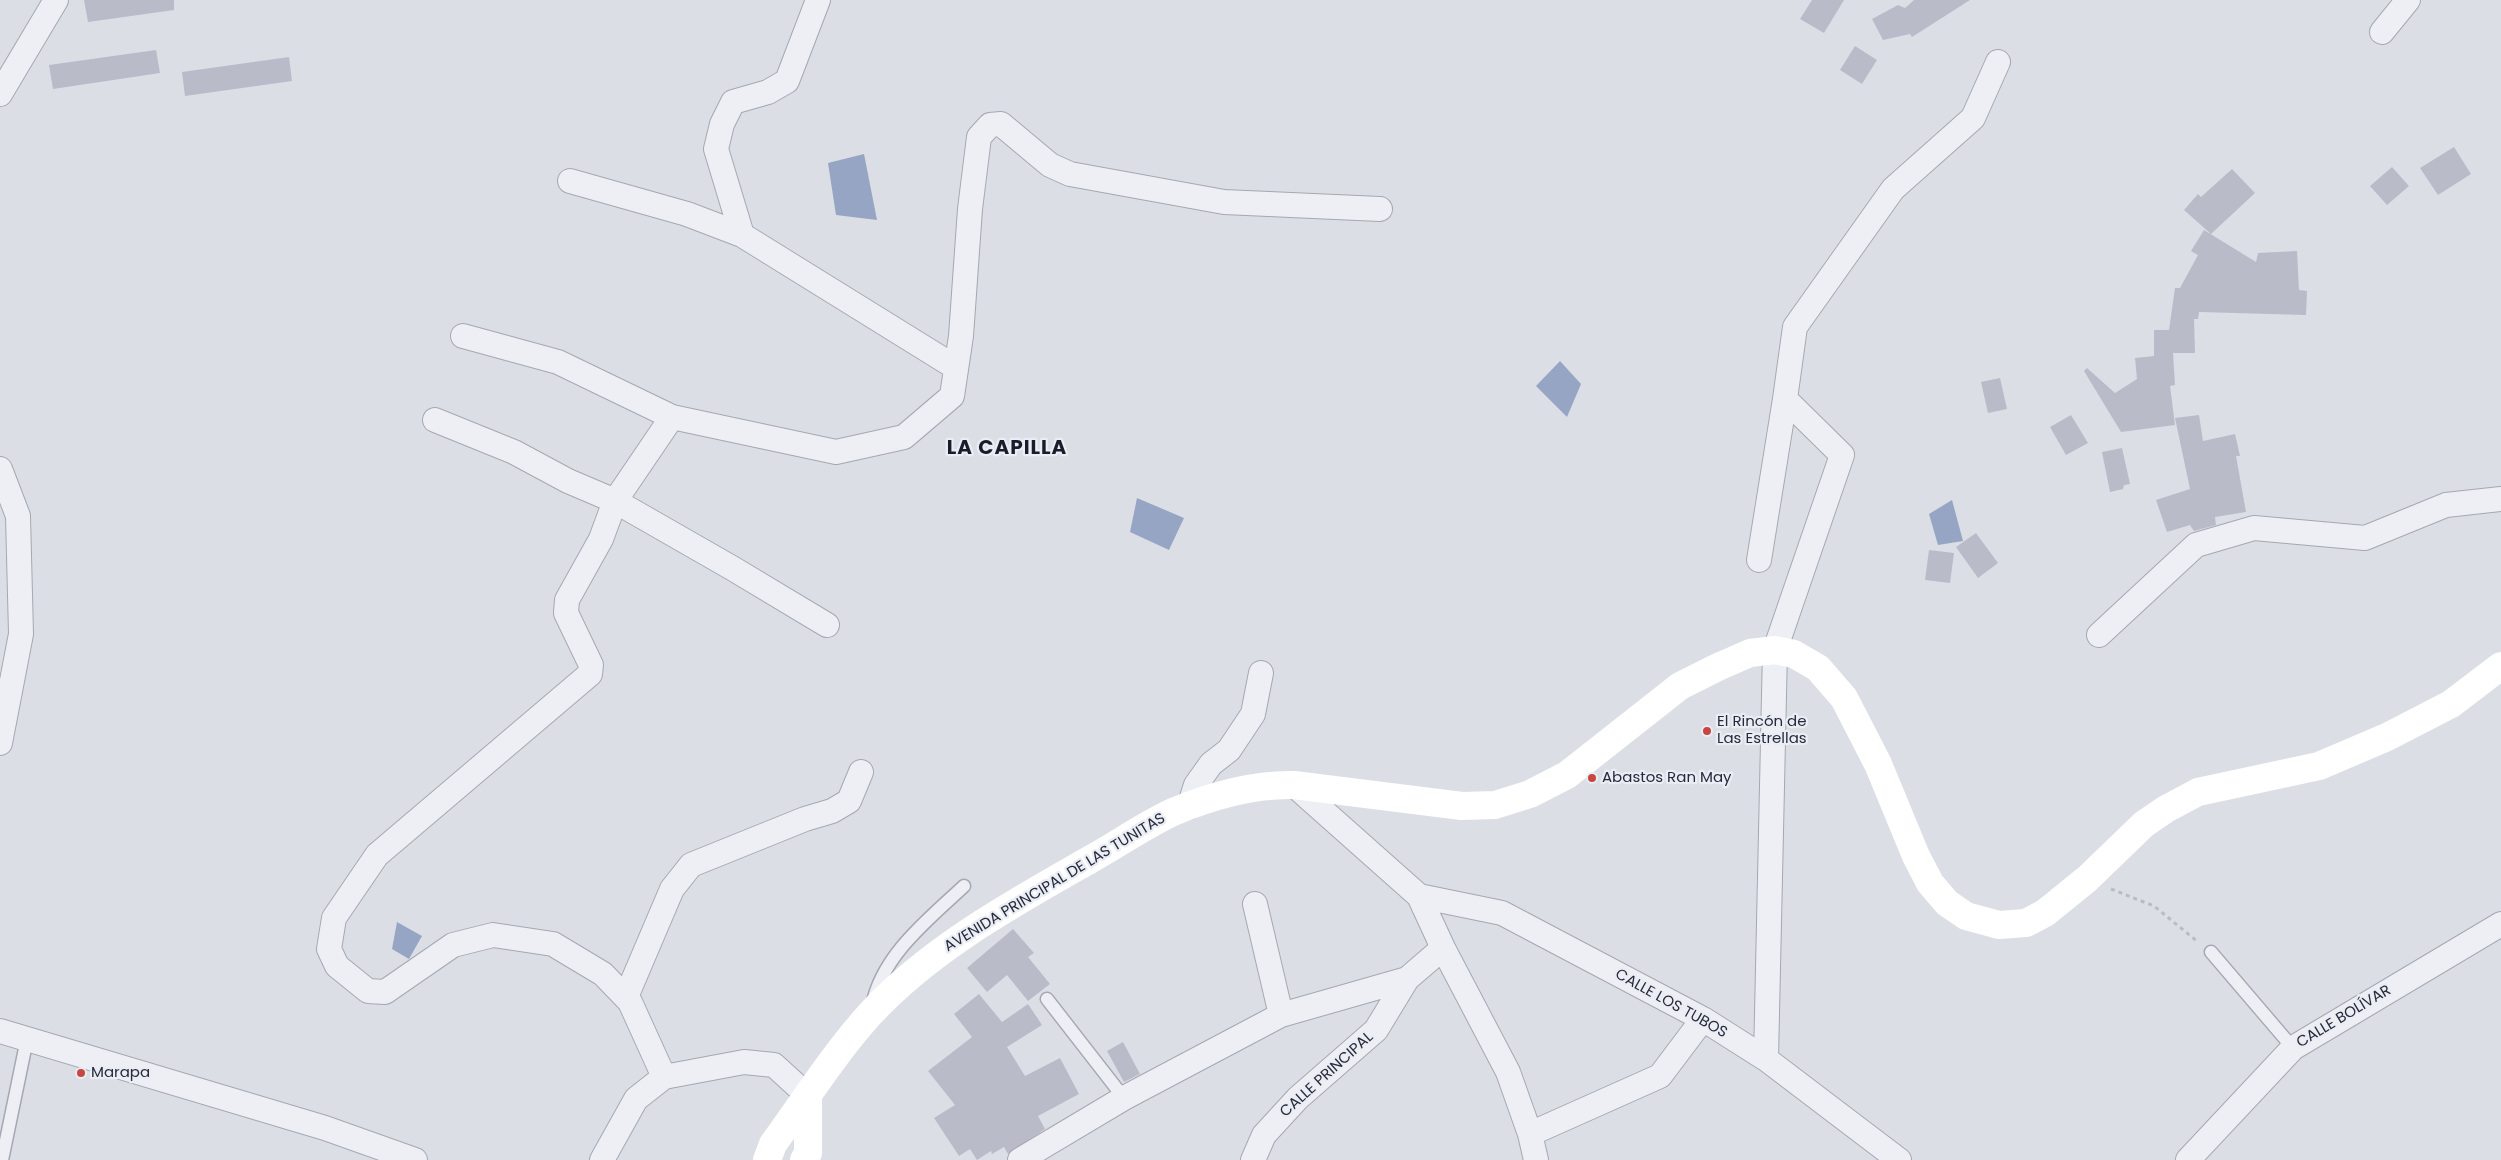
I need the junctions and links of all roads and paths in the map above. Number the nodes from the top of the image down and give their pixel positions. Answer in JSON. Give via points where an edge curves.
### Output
{"nodes":[{"id":1,"x":56,"y":0,"type":"edge"},
{"id":2,"x":818,"y":0,"type":"edge"},
{"id":3,"x":2408,"y":0,"type":"edge"},
{"id":4,"x":2382,"y":32,"type":"dead end"},
{"id":5,"x":1998,"y":62,"type":"dead end"},
{"id":6,"x":0,"y":94,"type":"edge"},
{"id":7,"x":570,"y":181,"type":"dead end"},
{"id":8,"x":1380,"y":208,"type":"dead end"},
{"id":9,"x":742,"y":235,"type":"junction"},
{"id":10,"x":463,"y":336,"type":"dead end"},
{"id":11,"x":955,"y":367,"type":"junction"},
{"id":12,"x":1785,"y":399,"type":"junction"},
{"id":13,"x":672,"y":417,"type":"junction"},
{"id":14,"x":434,"y":420,"type":"dead end"},
{"id":15,"x":0,"y":469,"type":"edge"},
{"id":16,"x":2501,"y":499,"type":"edge"},
{"id":17,"x":615,"y":502,"type":"junction"},
{"id":18,"x":1759,"y":560,"type":"dead end"},
{"id":19,"x":827,"y":626,"type":"dead end"},
{"id":20,"x":2099,"y":635,"type":"dead end"},
{"id":21,"x":1776,"y":650,"type":"junction"},
{"id":22,"x":2501,"y":666,"type":"edge"},
{"id":23,"x":1261,"y":673,"type":"dead end"},
{"id":24,"x":0,"y":743,"type":"edge"},
{"id":25,"x":861,"y":772,"type":"dead end"},
{"id":26,"x":1294,"y":785,"type":"junction"},
{"id":27,"x":1189,"y":807,"type":"junction"},
{"id":28,"x":2087,"y":879,"type":"junction"},
{"id":29,"x":964,"y":886,"type":"dead end"},
{"id":30,"x":1419,"y":896,"type":"junction"},
{"id":31,"x":1255,"y":904,"type":"dead end"},
{"id":32,"x":2501,"y":924,"type":"edge"},
{"id":33,"x":1443,"y":948,"type":"junction"},
{"id":34,"x":2211,"y":952,"type":"joint"},
{"id":35,"x":1407,"y":978,"type":"junction"},
{"id":36,"x":626,"y":997,"type":"junction"},
{"id":37,"x":1047,"y":999,"type":"dead end"},
{"id":38,"x":871,"y":1014,"type":"junction"},
{"id":39,"x":1281,"y":1015,"type":"junction"},
{"id":40,"x":1703,"y":1019,"type":"junction"},
{"id":41,"x":0,"y":1031,"type":"edge"},
{"id":42,"x":27,"y":1039,"type":"junction"},
{"id":43,"x":2293,"y":1048,"type":"junction"},
{"id":44,"x":1766,"y":1059,"type":"junction"},
{"id":45,"x":664,"y":1077,"type":"junction"},
{"id":46,"x":808,"y":1096,"type":"junction"},
{"id":47,"x":1124,"y":1098,"type":"junction"},
{"id":48,"x":1530,"y":1134,"type":"junction"},
{"id":49,"x":1890,"y":1157,"type":"edge"},
{"id":50,"x":2,"y":1160,"type":"edge"},
{"id":51,"x":415,"y":1160,"type":"edge"},
{"id":52,"x":602,"y":1160,"type":"edge"},
{"id":53,"x":767,"y":1160,"type":"edge"},
{"id":54,"x":804,"y":1160,"type":"edge"},
{"id":55,"x":1020,"y":1160,"type":"edge"},
{"id":56,"x":1253,"y":1160,"type":"edge"},
{"id":57,"x":1536,"y":1160,"type":"edge"},
{"id":58,"x":2188,"y":1160,"type":"edge"}],
"edges":[{"from":1,"to":6,"type":"street"},
{"from":2,"to":9,"type":"street","via":[[787,81],[768,92],[733,102],[722,124],[716,149]]},
{"from":3,"to":4,"type":"street"},
{"from":5,"to":12,"type":"street","via":[[1973,118],[1893,189],[1795,327]]},
{"from":7,"to":9,"type":"street","via":[[687,214]]},
{"from":8,"to":11,"type":"street","via":[[1224,202],[1070,174],[1050,165],[1002,124],[990,125],[979,137]]},
{"from":9,"to":11,"type":"street"},
{"from":10,"to":13,"type":"street","via":[[558,362]]},
{"from":11,"to":13,"type":"street","via":[[952,396],[904,437],[836,452]]},
{"from":12,"to":18,"type":"street"},
{"from":12,"to":21,"type":"street","via":[[1842,455]]},
{"from":13,"to":17,"type":"street"},
{"from":14,"to":17,"type":"street","via":[[514,452]]},
{"from":15,"to":24,"type":"street","via":[[18,516],[21,634]]},
{"from":16,"to":20,"type":"street","via":[[2446,505],[2365,538],[2254,528],[2196,546]]},
{"from":17,"to":19,"type":"street"},
{"from":17,"to":36,"type":"street","via":[[601,539],[565,607],[591,665],[590,674],[377,856],[334,918],[330,949],[337,966],[368,991],[385,992],[453,945],[493,935],[553,944],[603,974]]},
{"from":21,"to":26,"type":"main road","name":"AVENIDA PRINCIPAL DE LAS TUNITAS","via":[[1750,653],[1680,686],[1567,775],[1530,794],[1495,805],[1462,806]]},
{"from":21,"to":28,"type":"main road","name":"AVENIDA PRINCIPAL DE LAS TUNITAS","via":[[1794,654],[1818,668],[1844,698],[1878,764],[1930,883],[1947,902],[1966,916],[1999,925],[2026,923],[2045,913]]},
{"from":21,"to":44,"type":"street"},
{"from":22,"to":28,"type":"main road","name":"AVENIDA PRINCIPAL DE LAS TUNITAS","via":[[2451,704],[2388,737],[2328,762],[2198,792],[2144,824]]},
{"from":23,"to":27,"type":"street","via":[[1253,714],[1228,750],[1211,764],[1196,785]]},
{"from":25,"to":36,"type":"street","via":[[849,801],[832,811],[805,818],[691,865],[672,889]]},
{"from":26,"to":27,"type":"main road","name":"AVENIDA PRINCIPAL DE LAS TUNITAS","via":[[1274,784],[1229,793]]},
{"from":26,"to":30,"type":"street"},
{"from":27,"to":38,"type":"main road","name":"AVENIDA PRINCIPAL DE LAS TUNITAS","via":[[1172,813],[1044,886],[931,958]]},
{"from":28,"to":34,"type":"path","via":[[2154,906]]},
{"from":29,"to":38,"type":"lane","via":[[899,949],[876,987]]},
{"from":30,"to":33,"type":"street"},
{"from":30,"to":40,"type":"street","name":"CALLE LOS TUBOS","via":[[1502,913]]},
{"from":31,"to":39,"type":"street"},
{"from":32,"to":43,"type":"street","name":"CALLE BOLÍVAR"},
{"from":33,"to":35,"type":"street","name":"CALLE PRINCIPAL"},
{"from":33,"to":48,"type":"street","via":[[1508,1072]]},
{"from":34,"to":43,"type":"lane"},
{"from":35,"to":39,"type":"street"},
{"from":35,"to":56,"type":"street","name":"CALLE PRINCIPAL","via":[[1376,1030],[1298,1098],[1264,1135]]},
{"from":36,"to":45,"type":"street"},
{"from":37,"to":47,"type":"lane"},
{"from":38,"to":46,"type":"main road","name":"AVENIDA PRINCIPAL DE LAS TUNITAS"},
{"from":39,"to":47,"type":"street"},
{"from":40,"to":44,"type":"street","name":"CALLE LOS TUBOS"},
{"from":40,"to":48,"type":"street","via":[[1660,1076]]},
{"from":41,"to":42,"type":"street"},
{"from":42,"to":50,"type":"lane"},
{"from":42,"to":51,"type":"street","via":[[325,1128]]},
{"from":43,"to":58,"type":"street","name":"CALLE BOLÍVAR"},
{"from":44,"to":49,"type":"street","name":"CALLE LOS TUBOS"},
{"from":45,"to":46,"type":"street","via":[[744,1062],[774,1065]]},
{"from":45,"to":52,"type":"street","via":[[636,1099]]},
{"from":46,"to":53,"type":"main road","name":"AVENIDA PRINCIPAL DE LAS TUNITAS","via":[[773,1144]]},
{"from":46,"to":54,"type":"main road","via":[[808,1153]]},
{"from":47,"to":55,"type":"street"},
{"from":48,"to":57,"type":"street"}]}
